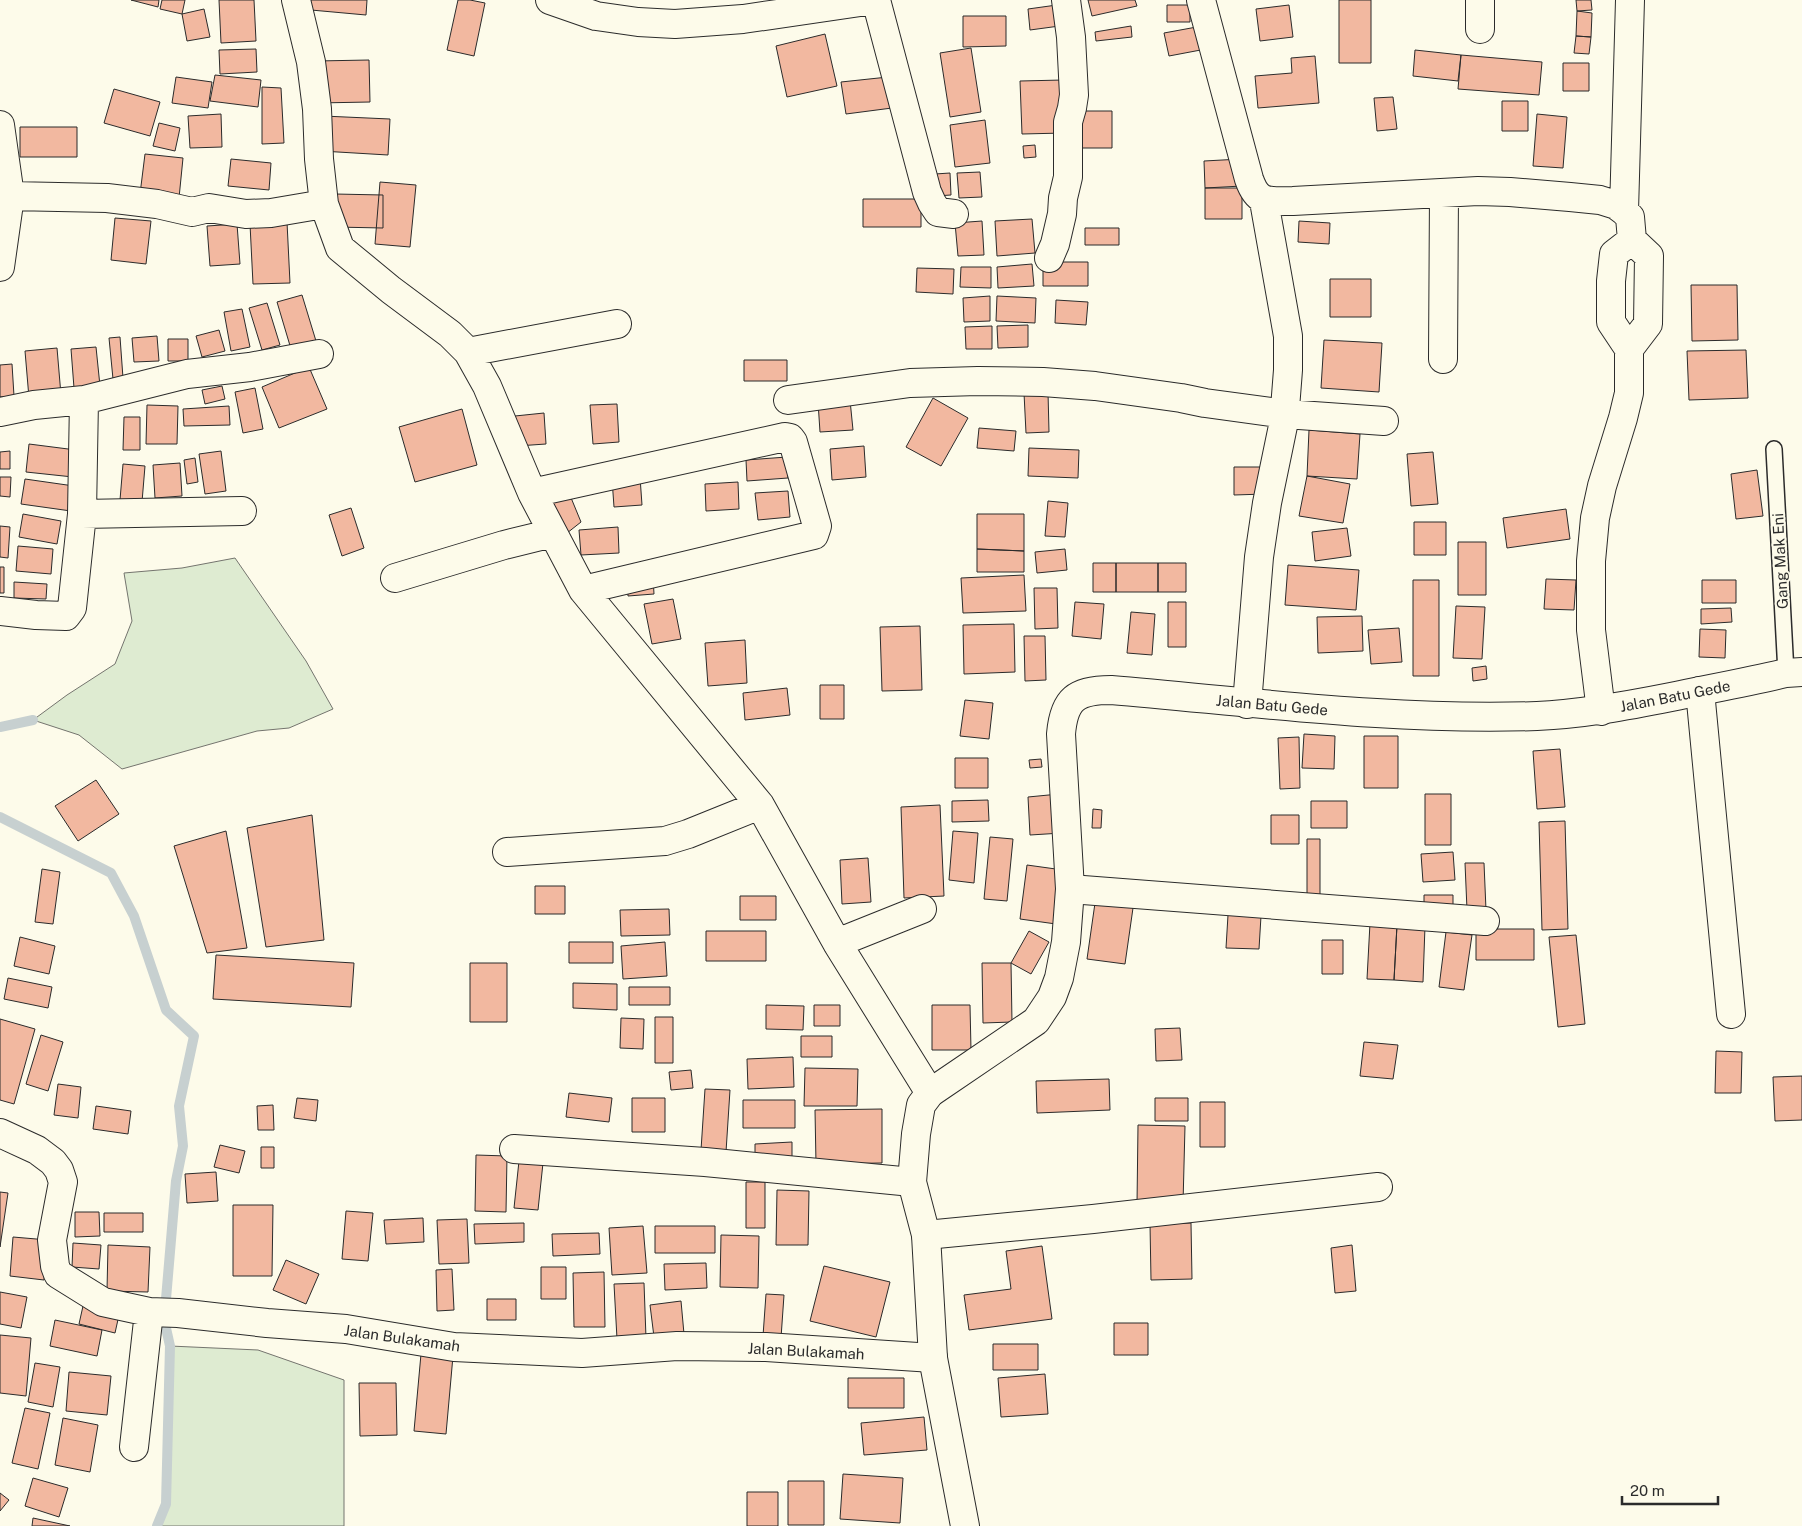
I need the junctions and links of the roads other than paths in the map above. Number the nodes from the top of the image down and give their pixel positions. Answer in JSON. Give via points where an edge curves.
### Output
{"nodes":[{"id":1,"x":296,"y":0,"type":"edge"},
{"id":2,"x":550,"y":0,"type":"edge"},
{"id":3,"x":875,"y":0,"type":"edge"},
{"id":4,"x":1066,"y":0,"type":"edge"},
{"id":5,"x":1201,"y":0,"type":"edge"},
{"id":6,"x":1480,"y":0,"type":"edge"},
{"id":7,"x":1630,"y":0,"type":"edge"},
{"id":8,"x":1480,"y":28,"type":"dead end"},
{"id":9,"x":0,"y":125,"type":"edge"},
{"id":10,"x":1444,"y":193,"type":"junction"},
{"id":11,"x":10,"y":196,"type":"junction"},
{"id":12,"x":1264,"y":201,"type":"junction"},
{"id":13,"x":324,"y":204,"type":"junction"},
{"id":14,"x":1624,"y":210,"type":"junction"},
{"id":15,"x":954,"y":214,"type":"dead end"},
{"id":16,"x":1632,"y":240,"type":"junction"},
{"id":17,"x":1049,"y":258,"type":"dead end"},
{"id":18,"x":0,"y":267,"type":"edge"},
{"id":19,"x":617,"y":324,"type":"dead end"},
{"id":20,"x":1629,"y":349,"type":"junction"},
{"id":21,"x":468,"y":352,"type":"junction"},
{"id":22,"x":319,"y":354,"type":"dead end"},
{"id":23,"x":1443,"y":360,"type":"dead end"},
{"id":24,"x":84,"y":400,"type":"junction"},
{"id":25,"x":788,"y":400,"type":"dead end"},
{"id":26,"x":0,"y":412,"type":"edge"},
{"id":27,"x":1285,"y":414,"type":"junction"},
{"id":28,"x":1384,"y":421,"type":"dead end"},
{"id":29,"x":1774,"y":449,"type":"dead end"},
{"id":30,"x":532,"y":493,"type":"junction"},
{"id":31,"x":242,"y":511,"type":"dead end"},
{"id":32,"x":82,"y":514,"type":"junction"},
{"id":33,"x":553,"y":533,"type":"junction"},
{"id":34,"x":395,"y":578,"type":"dead end"},
{"id":35,"x":583,"y":590,"type":"junction"},
{"id":36,"x":0,"y":611,"type":"edge"},
{"id":37,"x":1794,"y":672,"type":"edge"},
{"id":38,"x":1700,"y":691,"type":"junction"},
{"id":39,"x":1246,"y":704,"type":"junction"},
{"id":40,"x":1601,"y":711,"type":"junction"},
{"id":41,"x":760,"y":805,"type":"junction"},
{"id":42,"x":507,"y":852,"type":"dead end"},
{"id":43,"x":1070,"y":889,"type":"junction"},
{"id":44,"x":922,"y":909,"type":"dead end"},
{"id":45,"x":1485,"y":921,"type":"dead end"},
{"id":46,"x":836,"y":943,"type":"junction"},
{"id":47,"x":1731,"y":1014,"type":"dead end"},
{"id":48,"x":930,"y":1093,"type":"junction"},
{"id":49,"x":0,"y":1133,"type":"edge"},
{"id":50,"x":514,"y":1149,"type":"dead end"},
{"id":51,"x":912,"y":1182,"type":"junction"},
{"id":52,"x":1378,"y":1187,"type":"dead end"},
{"id":53,"x":926,"y":1235,"type":"junction"},
{"id":54,"x":149,"y":1312,"type":"junction"},
{"id":55,"x":933,"y":1358,"type":"junction"},
{"id":56,"x":134,"y":1447,"type":"dead end"},
{"id":57,"x":965,"y":1526,"type":"edge"}],
"edges":[{"from":1,"to":13,"type":"street","via":[[311,62]]},
{"from":2,"to":3,"type":"street","via":[[596,16],[675,24],[743,19]]},
{"from":3,"to":15,"type":"street","via":[[927,192],[938,212]]},
{"from":4,"to":17,"type":"street","via":[[1074,95],[1068,122],[1068,178],[1055,244]]},
{"from":5,"to":12,"type":"street","via":[[1252,188]]},
{"from":6,"to":8,"type":"street"},
{"from":7,"to":14,"type":"street"},
{"from":9,"to":11,"type":"street"},
{"from":10,"to":12,"type":"street"},
{"from":10,"to":14,"type":"street","via":[[1510,192],[1570,197],[1600,200]]},
{"from":10,"to":23,"type":"street"},
{"from":11,"to":13,"type":"street","via":[[107,198],[192,212],[209,208],[246,214]]},
{"from":11,"to":18,"type":"street"},
{"from":12,"to":27,"type":"street","via":[[1288,336]]},
{"from":13,"to":21,"type":"street","via":[[340,248],[450,334]]},
{"from":14,"to":16,"type":"street","via":[[1630,218]]},
{"from":16,"to":20,"type":"street","via":[[1649,256],[1649,298],[1648,324]]},
{"from":16,"to":20,"type":"street","via":[[1614,254],[1611,281],[1611,322]]},
{"from":19,"to":21,"type":"street"},
{"from":20,"to":40,"type":"street","via":[[1629,392],[1602,486],[1591,561],[1591,630]]},
{"from":21,"to":30,"type":"street","via":[[487,386]]},
{"from":22,"to":24,"type":"street","via":[[250,368],[187,374]]},
{"from":24,"to":26,"type":"street"},
{"from":24,"to":32,"type":"street"},
{"from":25,"to":27,"type":"street","via":[[910,384],[1043,382],[1096,386]]},
{"from":27,"to":28,"type":"street"},
{"from":27,"to":39,"type":"street","via":[[1259,557]]},
{"from":29,"to":37,"type":"lane","name":"Gang Mak Eni"},
{"from":30,"to":33,"type":"street"},
{"from":30,"to":35,"type":"street","via":[[785,437],[793,442],[817,526],[814,534]]},
{"from":31,"to":32,"type":"street"},
{"from":32,"to":36,"type":"street","via":[[74,598],[66,616]]},
{"from":33,"to":34,"type":"street"},
{"from":33,"to":35,"type":"street"},
{"from":35,"to":41,"type":"street"},
{"from":37,"to":38,"type":"street","name":"Jalan Batu Gede"},
{"from":38,"to":40,"type":"street","name":"Jalan Batu Gede"},
{"from":38,"to":47,"type":"street"},
{"from":39,"to":40,"type":"street","name":"Jalan Batu Gede","via":[[1429,716],[1537,716]]},
{"from":39,"to":43,"type":"street","name":"Jalan Batu Gede","via":[[1111,690],[1099,690],[1072,699],[1062,722],[1061,734]]},
{"from":41,"to":42,"type":"street","via":[[665,841]]},
{"from":41,"to":46,"type":"street"},
{"from":43,"to":45,"type":"street"},
{"from":43,"to":48,"type":"street","name":"Jalan Batu Gede","via":[[1066,942],[1059,978],[1052,997],[1036,1021]]},
{"from":44,"to":46,"type":"street"},
{"from":46,"to":48,"type":"street"},
{"from":48,"to":51,"type":"street","via":[[921,1105]]},
{"from":49,"to":54,"type":"street","name":"Jalan Bulakamah","via":[[37,1150],[59,1170],[62,1182],[52,1240],[54,1266],[58,1274],[103,1302]]},
{"from":50,"to":51,"type":"street","via":[[705,1162]]},
{"from":51,"to":53,"type":"street"},
{"from":52,"to":53,"type":"street"},
{"from":53,"to":55,"type":"street"},
{"from":54,"to":55,"type":"street","name":"Jalan Bulakamah","via":[[346,1329],[454,1347],[582,1353],[678,1346],[766,1347]]},
{"from":54,"to":56,"type":"street"},
{"from":55,"to":57,"type":"street"}]}
